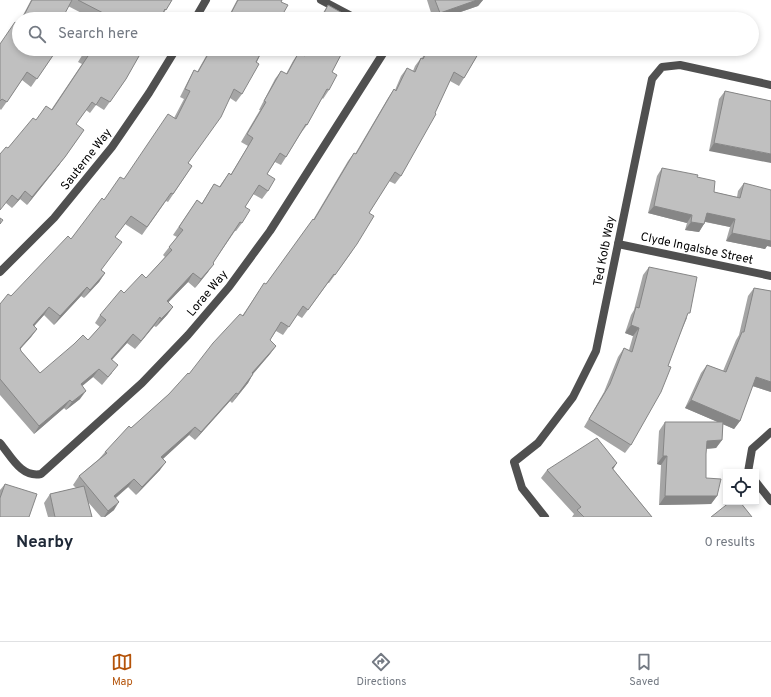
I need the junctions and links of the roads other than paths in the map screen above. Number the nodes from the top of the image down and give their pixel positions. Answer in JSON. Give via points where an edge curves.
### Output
{"nodes":[{"id":1,"x":206,"y":0,"type":"edge"},
{"id":2,"x":321,"y":0,"type":"edge"},
{"id":3,"x":199,"y":12,"type":"edge"},
{"id":4,"x":344,"y":12,"type":"edge"},
{"id":5,"x":172,"y":56,"type":"edge"},
{"id":6,"x":381,"y":56,"type":"edge"},
{"id":7,"x":771,"y":85,"type":"edge"},
{"id":8,"x":618,"y":244,"type":"junction"},
{"id":9,"x":0,"y":272,"type":"edge"},
{"id":10,"x":771,"y":276,"type":"edge"},
{"id":11,"x":771,"y":432,"type":"edge"},
{"id":12,"x":0,"y":443,"type":"edge"},
{"id":13,"x":749,"y":469,"type":"edge"},
{"id":14,"x":759,"y":486,"type":"edge"},
{"id":15,"x":771,"y":501,"type":"edge"},
{"id":16,"x":545,"y":517,"type":"edge"}],
"edges":[{"from":1,"to":3,"type":"street"},
{"from":2,"to":4,"type":"street"},
{"from":5,"to":9,"type":"street","name":"Sauterne Way","via":[[112,147],[54,218]]},
{"from":6,"to":12,"type":"street","name":"Lorae Way","via":[[270,232],[188,335],[142,383],[41,474],[34,476],[23,472]]},
{"from":7,"to":8,"type":"street","name":"Ted Kolb Way","via":[[680,65],[662,67],[652,79]]},
{"from":8,"to":10,"type":"street","name":"Clyde Ingalsbe Street"},
{"from":8,"to":16,"type":"street","name":"Ted Kolb Way","via":[[596,351],[573,397],[538,443],[514,462],[522,488]]},
{"from":11,"to":13,"type":"street","via":[[752,449]]},
{"from":14,"to":15,"type":"street"}]}
